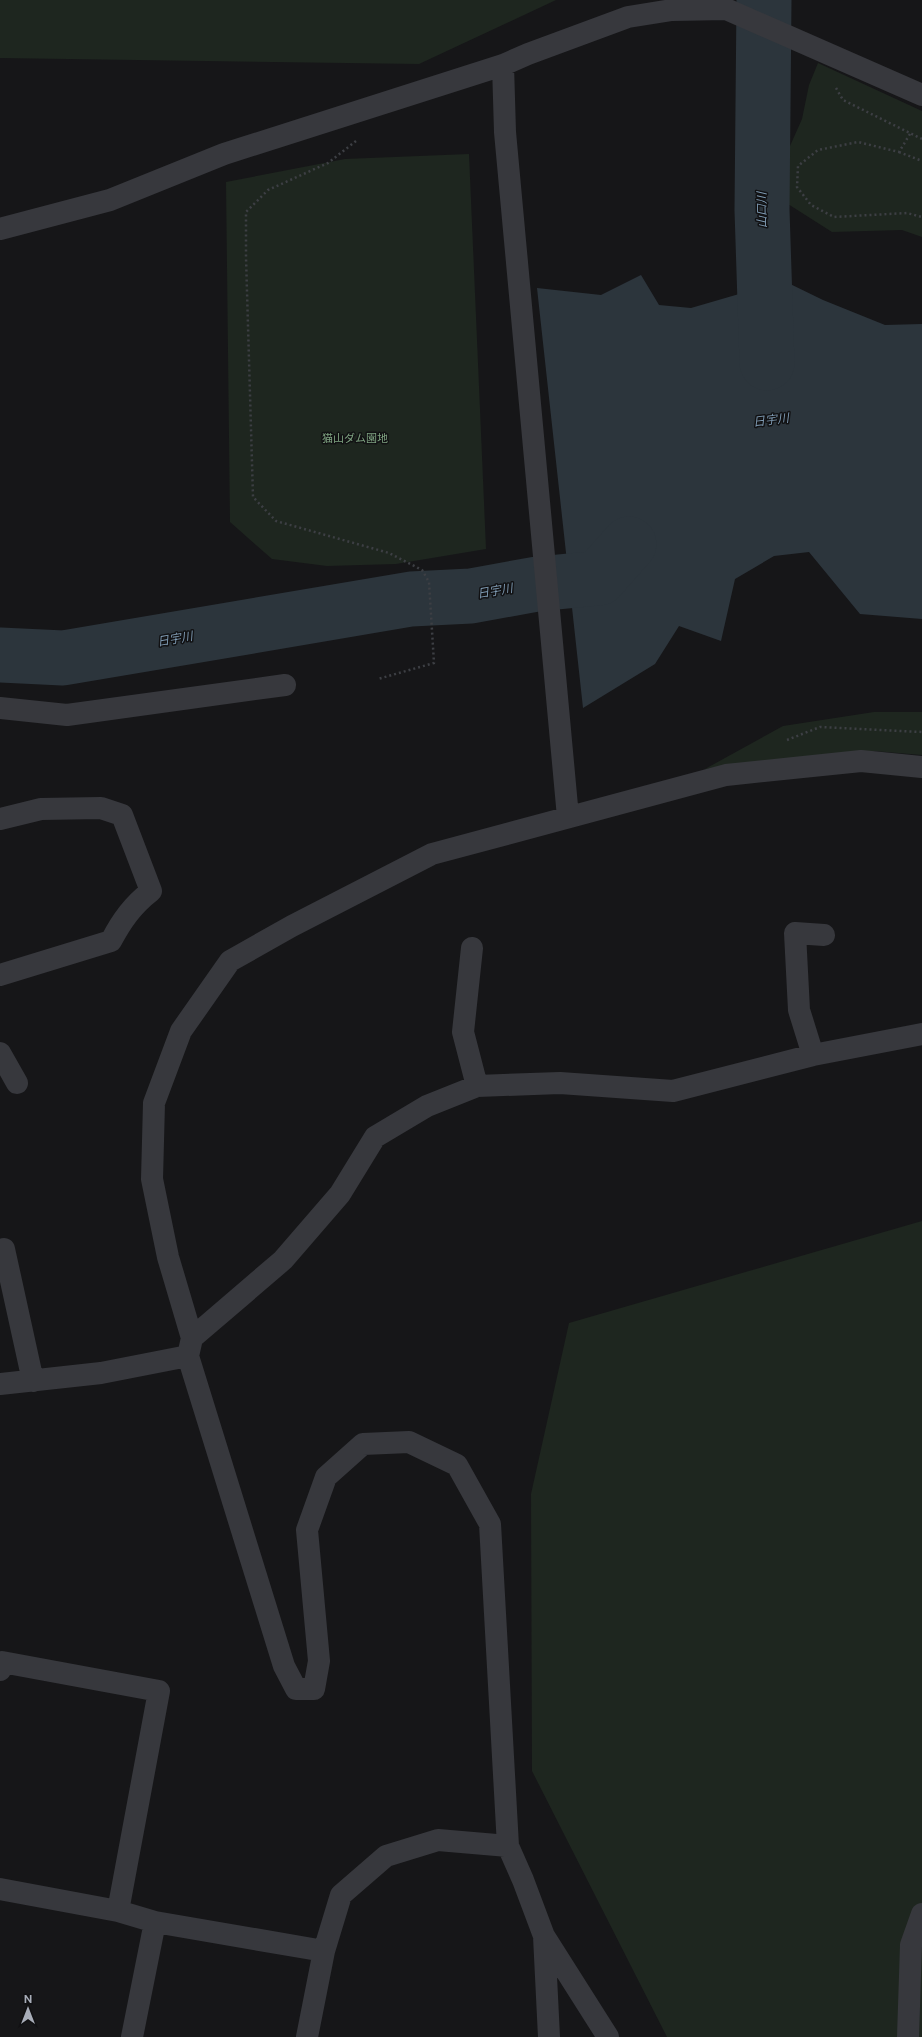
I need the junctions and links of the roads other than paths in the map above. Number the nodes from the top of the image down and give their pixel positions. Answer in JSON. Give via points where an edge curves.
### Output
{"nodes":[{"id":1,"x":503,"y":65,"type":"junction"},
{"id":2,"x":922,"y":95,"type":"edge"},
{"id":3,"x":0,"y":230,"type":"edge"},
{"id":4,"x":285,"y":685,"type":"dead end"},
{"id":5,"x":0,"y":708,"type":"edge"},
{"id":6,"x":922,"y":767,"type":"edge"},
{"id":7,"x":568,"y":817,"type":"junction"},
{"id":8,"x":0,"y":819,"type":"edge"},
{"id":9,"x":824,"y":935,"type":"dead end"},
{"id":10,"x":472,"y":948,"type":"dead end"},
{"id":11,"x":0,"y":975,"type":"edge"},
{"id":12,"x":922,"y":1034,"type":"edge"},
{"id":13,"x":0,"y":1053,"type":"edge"},
{"id":14,"x":813,"y":1055,"type":"junction"},
{"id":15,"x":17,"y":1084,"type":"dead end"},
{"id":16,"x":477,"y":1086,"type":"junction"},
{"id":17,"x":4,"y":1250,"type":"dead end"},
{"id":18,"x":190,"y":1347,"type":"junction"},
{"id":19,"x":33,"y":1380,"type":"junction"},
{"id":20,"x":0,"y":1384,"type":"edge"},
{"id":21,"x":0,"y":1670,"type":"edge"},
{"id":22,"x":508,"y":1846,"type":"junction"},
{"id":23,"x":0,"y":1889,"type":"edge"},
{"id":24,"x":118,"y":1911,"type":"junction"},
{"id":25,"x":922,"y":1914,"type":"edge"},
{"id":26,"x":155,"y":1922,"type":"junction"},
{"id":27,"x":544,"y":1936,"type":"junction"},
{"id":28,"x":324,"y":1951,"type":"junction"},
{"id":29,"x":132,"y":2037,"type":"edge"},
{"id":30,"x":307,"y":2037,"type":"edge"},
{"id":31,"x":549,"y":2037,"type":"edge"},
{"id":32,"x":608,"y":2037,"type":"edge"},
{"id":33,"x":908,"y":2037,"type":"edge"}],
"edges":[{"from":1,"to":2,"type":"street","via":[[628,17],[672,10],[726,9]]},
{"from":1,"to":3,"type":"street","via":[[224,154],[110,200]]},
{"from":1,"to":7,"type":"street","via":[[505,132]]},
{"from":4,"to":5,"type":"street","via":[[67,714]]},
{"from":6,"to":7,"type":"street","via":[[861,761],[726,775]]},
{"from":7,"to":18,"type":"street","via":[[432,854],[230,961],[181,1031],[154,1103],[152,1179]]},
{"from":8,"to":11,"type":"street","via":[[41,809],[101,808],[122,815],[151,891],[135,904],[111,941]]},
{"from":9,"to":14,"type":"street","via":[[795,933],[799,1010]]},
{"from":10,"to":16,"type":"street","via":[[463,1032]]},
{"from":12,"to":14,"type":"street"},
{"from":13,"to":15,"type":"street"},
{"from":14,"to":16,"type":"street","via":[[673,1090],[560,1084]]},
{"from":16,"to":18,"type":"street","via":[[427,1106],[375,1137],[340,1194],[283,1260]]},
{"from":17,"to":19,"type":"street"},
{"from":18,"to":19,"type":"street","via":[[101,1373]]},
{"from":18,"to":22,"type":"street","via":[[284,1666],[296,1689],[314,1689],[319,1661],[307,1530],[326,1477],[363,1444],[408,1442],[458,1465],[490,1524]]},
{"from":19,"to":20,"type":"street"},
{"from":21,"to":24,"type":"street","via":[[2,1662],[159,1691]]},
{"from":22,"to":27,"type":"street"},
{"from":22,"to":28,"type":"street","via":[[438,1840],[386,1856],[341,1895]]},
{"from":23,"to":24,"type":"street"},
{"from":24,"to":26,"type":"street"},
{"from":25,"to":33,"type":"street","via":[[911,1945]]},
{"from":26,"to":28,"type":"street"},
{"from":26,"to":29,"type":"street"},
{"from":27,"to":31,"type":"street"},
{"from":27,"to":32,"type":"street"},
{"from":28,"to":30,"type":"street"}]}
